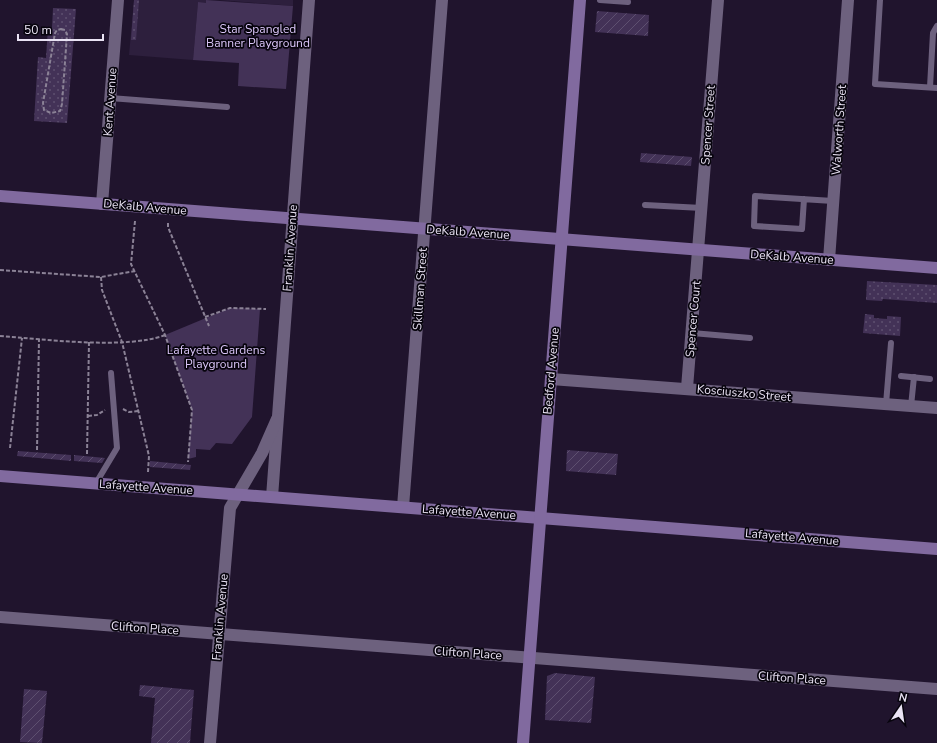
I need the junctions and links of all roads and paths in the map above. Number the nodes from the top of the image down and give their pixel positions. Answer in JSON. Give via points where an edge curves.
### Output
{"nodes":[{"id":1,"x":118,"y":0,"type":"edge"},
{"id":2,"x":309,"y":0,"type":"edge"},
{"id":3,"x":442,"y":0,"type":"edge"},
{"id":4,"x":580,"y":0,"type":"edge"},
{"id":5,"x":600,"y":0,"type":"edge"},
{"id":6,"x":718,"y":0,"type":"edge"},
{"id":7,"x":848,"y":0,"type":"edge"},
{"id":8,"x":880,"y":0,"type":"edge"},
{"id":9,"x":628,"y":2,"type":"dead end"},
{"id":10,"x":937,"y":26,"type":"edge"},
{"id":11,"x":55,"y":33,"type":"joint"},
{"id":12,"x":930,"y":87,"type":"junction"},
{"id":13,"x":937,"y":88,"type":"edge"},
{"id":14,"x":110,"y":98,"type":"junction"},
{"id":15,"x":227,"y":107,"type":"dead end"},
{"id":16,"x":0,"y":196,"type":"edge"},
{"id":17,"x":804,"y":199,"type":"junction"},
{"id":18,"x":833,"y":201,"type":"junction"},
{"id":19,"x":102,"y":204,"type":"junction"},
{"id":20,"x":646,"y":205,"type":"dead end"},
{"id":21,"x":702,"y":208,"type":"junction"},
{"id":22,"x":292,"y":219,"type":"junction"},
{"id":23,"x":135,"y":220,"type":"dead end"},
{"id":24,"x":168,"y":223,"type":"dead end"},
{"id":25,"x":424,"y":229,"type":"junction"},
{"id":26,"x":562,"y":239,"type":"junction"},
{"id":27,"x":699,"y":250,"type":"junction"},
{"id":28,"x":829,"y":260,"type":"junction"},
{"id":29,"x":937,"y":268,"type":"edge"},
{"id":30,"x":0,"y":270,"type":"edge"},
{"id":31,"x":134,"y":271,"type":"junction"},
{"id":32,"x":102,"y":277,"type":"junction"},
{"id":33,"x":266,"y":309,"type":"dead end"},
{"id":34,"x":205,"y":317,"type":"junction"},
{"id":35,"x":209,"y":326,"type":"dead end"},
{"id":36,"x":692,"y":333,"type":"junction"},
{"id":37,"x":165,"y":335,"type":"junction"},
{"id":38,"x":0,"y":336,"type":"edge"},
{"id":39,"x":22,"y":338,"type":"junction"},
{"id":40,"x":750,"y":338,"type":"dead end"},
{"id":41,"x":39,"y":339,"type":"junction"},
{"id":42,"x":89,"y":342,"type":"junction"},
{"id":43,"x":122,"y":342,"type":"junction"},
{"id":44,"x":890,"y":343,"type":"dead end"},
{"id":45,"x":111,"y":372,"type":"dead end"},
{"id":46,"x":901,"y":376,"type":"dead end"},
{"id":47,"x":914,"y":377,"type":"junction"},
{"id":48,"x":551,"y":379,"type":"junction"},
{"id":49,"x":930,"y":379,"type":"dead end"},
{"id":50,"x":687,"y":388,"type":"junction"},
{"id":51,"x":886,"y":404,"type":"junction"},
{"id":52,"x":911,"y":406,"type":"junction"},
{"id":53,"x":937,"y":408,"type":"edge"},
{"id":54,"x":277,"y":419,"type":"junction"},
{"id":55,"x":10,"y":448,"type":"dead end"},
{"id":56,"x":37,"y":450,"type":"dead end"},
{"id":57,"x":87,"y":454,"type":"dead end"},
{"id":58,"x":188,"y":462,"type":"dead end"},
{"id":59,"x":148,"y":472,"type":"dead end"},
{"id":60,"x":0,"y":476,"type":"edge"},
{"id":61,"x":96,"y":483,"type":"junction"},
{"id":62,"x":239,"y":494,"type":"junction"},
{"id":63,"x":272,"y":497,"type":"junction"},
{"id":64,"x":403,"y":507,"type":"junction"},
{"id":65,"x":539,"y":516,"type":"junction"},
{"id":66,"x":937,"y":548,"type":"edge"},
{"id":67,"x":0,"y":617,"type":"edge"},
{"id":68,"x":218,"y":634,"type":"junction"},
{"id":69,"x":529,"y":658,"type":"junction"},
{"id":70,"x":937,"y":689,"type":"edge"},
{"id":71,"x":210,"y":743,"type":"edge"},
{"id":72,"x":523,"y":743,"type":"edge"}],
"edges":[{"from":1,"to":14,"type":"street","name":"Kent Avenue"},
{"from":2,"to":22,"type":"street","name":"Franklin Avenue"},
{"from":3,"to":25,"type":"street","name":"Skillman Street"},
{"from":4,"to":26,"type":"main road","name":"Bedford Avenue"},
{"from":5,"to":9,"type":"lane"},
{"from":6,"to":21,"type":"street","name":"Spencer Street"},
{"from":7,"to":18,"type":"street","name":"Walworth Street"},
{"from":8,"to":12,"type":"lane","via":[[875,84]]},
{"from":10,"to":12,"type":"lane","via":[[933,33]]},
{"from":11,"to":11,"type":"path","via":[[43,106],[48,113],[56,114],[62,104],[67,34],[61,29]]},
{"from":12,"to":13,"type":"lane"},
{"from":14,"to":15,"type":"lane"},
{"from":14,"to":19,"type":"street","name":"Kent Avenue"},
{"from":16,"to":19,"type":"main road","name":"DeKalb Avenue"},
{"from":17,"to":17,"type":"lane","via":[[755,196],[754,226],[802,229]]},
{"from":17,"to":18,"type":"lane"},
{"from":18,"to":28,"type":"street","name":"Walworth Street"},
{"from":19,"to":22,"type":"main road","name":"DeKalb Avenue"},
{"from":20,"to":21,"type":"lane"},
{"from":21,"to":27,"type":"street","name":"Spencer Street"},
{"from":22,"to":25,"type":"main road","name":"DeKalb Avenue"},
{"from":22,"to":54,"type":"street","name":"Franklin Avenue"},
{"from":23,"to":31,"type":"path","via":[[131,264]]},
{"from":24,"to":34,"type":"path"},
{"from":25,"to":26,"type":"main road","name":"DeKalb Avenue"},
{"from":25,"to":64,"type":"street","name":"Skillman Street"},
{"from":26,"to":27,"type":"main road","name":"DeKalb Avenue"},
{"from":26,"to":48,"type":"main road","name":"Bedford Avenue"},
{"from":27,"to":28,"type":"main road","name":"DeKalb Avenue"},
{"from":27,"to":36,"type":"street","name":"Spencer Court"},
{"from":28,"to":29,"type":"main road","name":"DeKalb Avenue"},
{"from":30,"to":32,"type":"path"},
{"from":31,"to":32,"type":"path"},
{"from":31,"to":37,"type":"path"},
{"from":32,"to":43,"type":"path","via":[[102,290]]},
{"from":33,"to":34,"type":"path","via":[[230,308]]},
{"from":34,"to":35,"type":"path"},
{"from":36,"to":40,"type":"lane"},
{"from":36,"to":50,"type":"street","name":"Spencer Court"},
{"from":37,"to":43,"type":"path","via":[[152,340]]},
{"from":37,"to":58,"type":"path","via":[[192,410]]},
{"from":38,"to":39,"type":"path"},
{"from":39,"to":41,"type":"path"},
{"from":39,"to":55,"type":"path"},
{"from":41,"to":42,"type":"path"},
{"from":41,"to":56,"type":"path"},
{"from":42,"to":43,"type":"path"},
{"from":42,"to":57,"type":"path"},
{"from":43,"to":59,"type":"path","via":[[149,456]]},
{"from":44,"to":51,"type":"lane"},
{"from":45,"to":61,"type":"lane","via":[[117,448]]},
{"from":46,"to":47,"type":"lane"},
{"from":47,"to":49,"type":"lane"},
{"from":47,"to":52,"type":"lane"},
{"from":48,"to":50,"type":"street","name":"Kosciuszko Street"},
{"from":48,"to":65,"type":"main road","name":"Bedford Avenue"},
{"from":50,"to":51,"type":"street","name":"Kosciuszko Street"},
{"from":51,"to":52,"type":"street","name":"Kosciuszko Street"},
{"from":52,"to":53,"type":"street","name":"Kosciuszko Street"},
{"from":54,"to":62,"type":"street","name":"Franklin Avenue"},
{"from":54,"to":63,"type":"street","name":"Franklin Avenue"},
{"from":60,"to":61,"type":"main road","name":"Lafayette Avenue"},
{"from":61,"to":62,"type":"main road","name":"Lafayette Avenue"},
{"from":62,"to":63,"type":"main road","name":"Lafayette Avenue"},
{"from":62,"to":68,"type":"street","name":"Franklin Avenue","via":[[230,508]]},
{"from":63,"to":64,"type":"main road","name":"Lafayette Avenue"},
{"from":64,"to":65,"type":"main road","name":"Lafayette Avenue"},
{"from":65,"to":66,"type":"main road","name":"Lafayette Avenue"},
{"from":65,"to":69,"type":"main road","name":"Bedford Avenue"},
{"from":67,"to":68,"type":"street","name":"Clifton Place"},
{"from":68,"to":69,"type":"street","name":"Clifton Place"},
{"from":68,"to":71,"type":"street","name":"Franklin Avenue"},
{"from":69,"to":70,"type":"street","name":"Clifton Place"},
{"from":69,"to":72,"type":"main road","name":"Bedford Avenue"}]}
